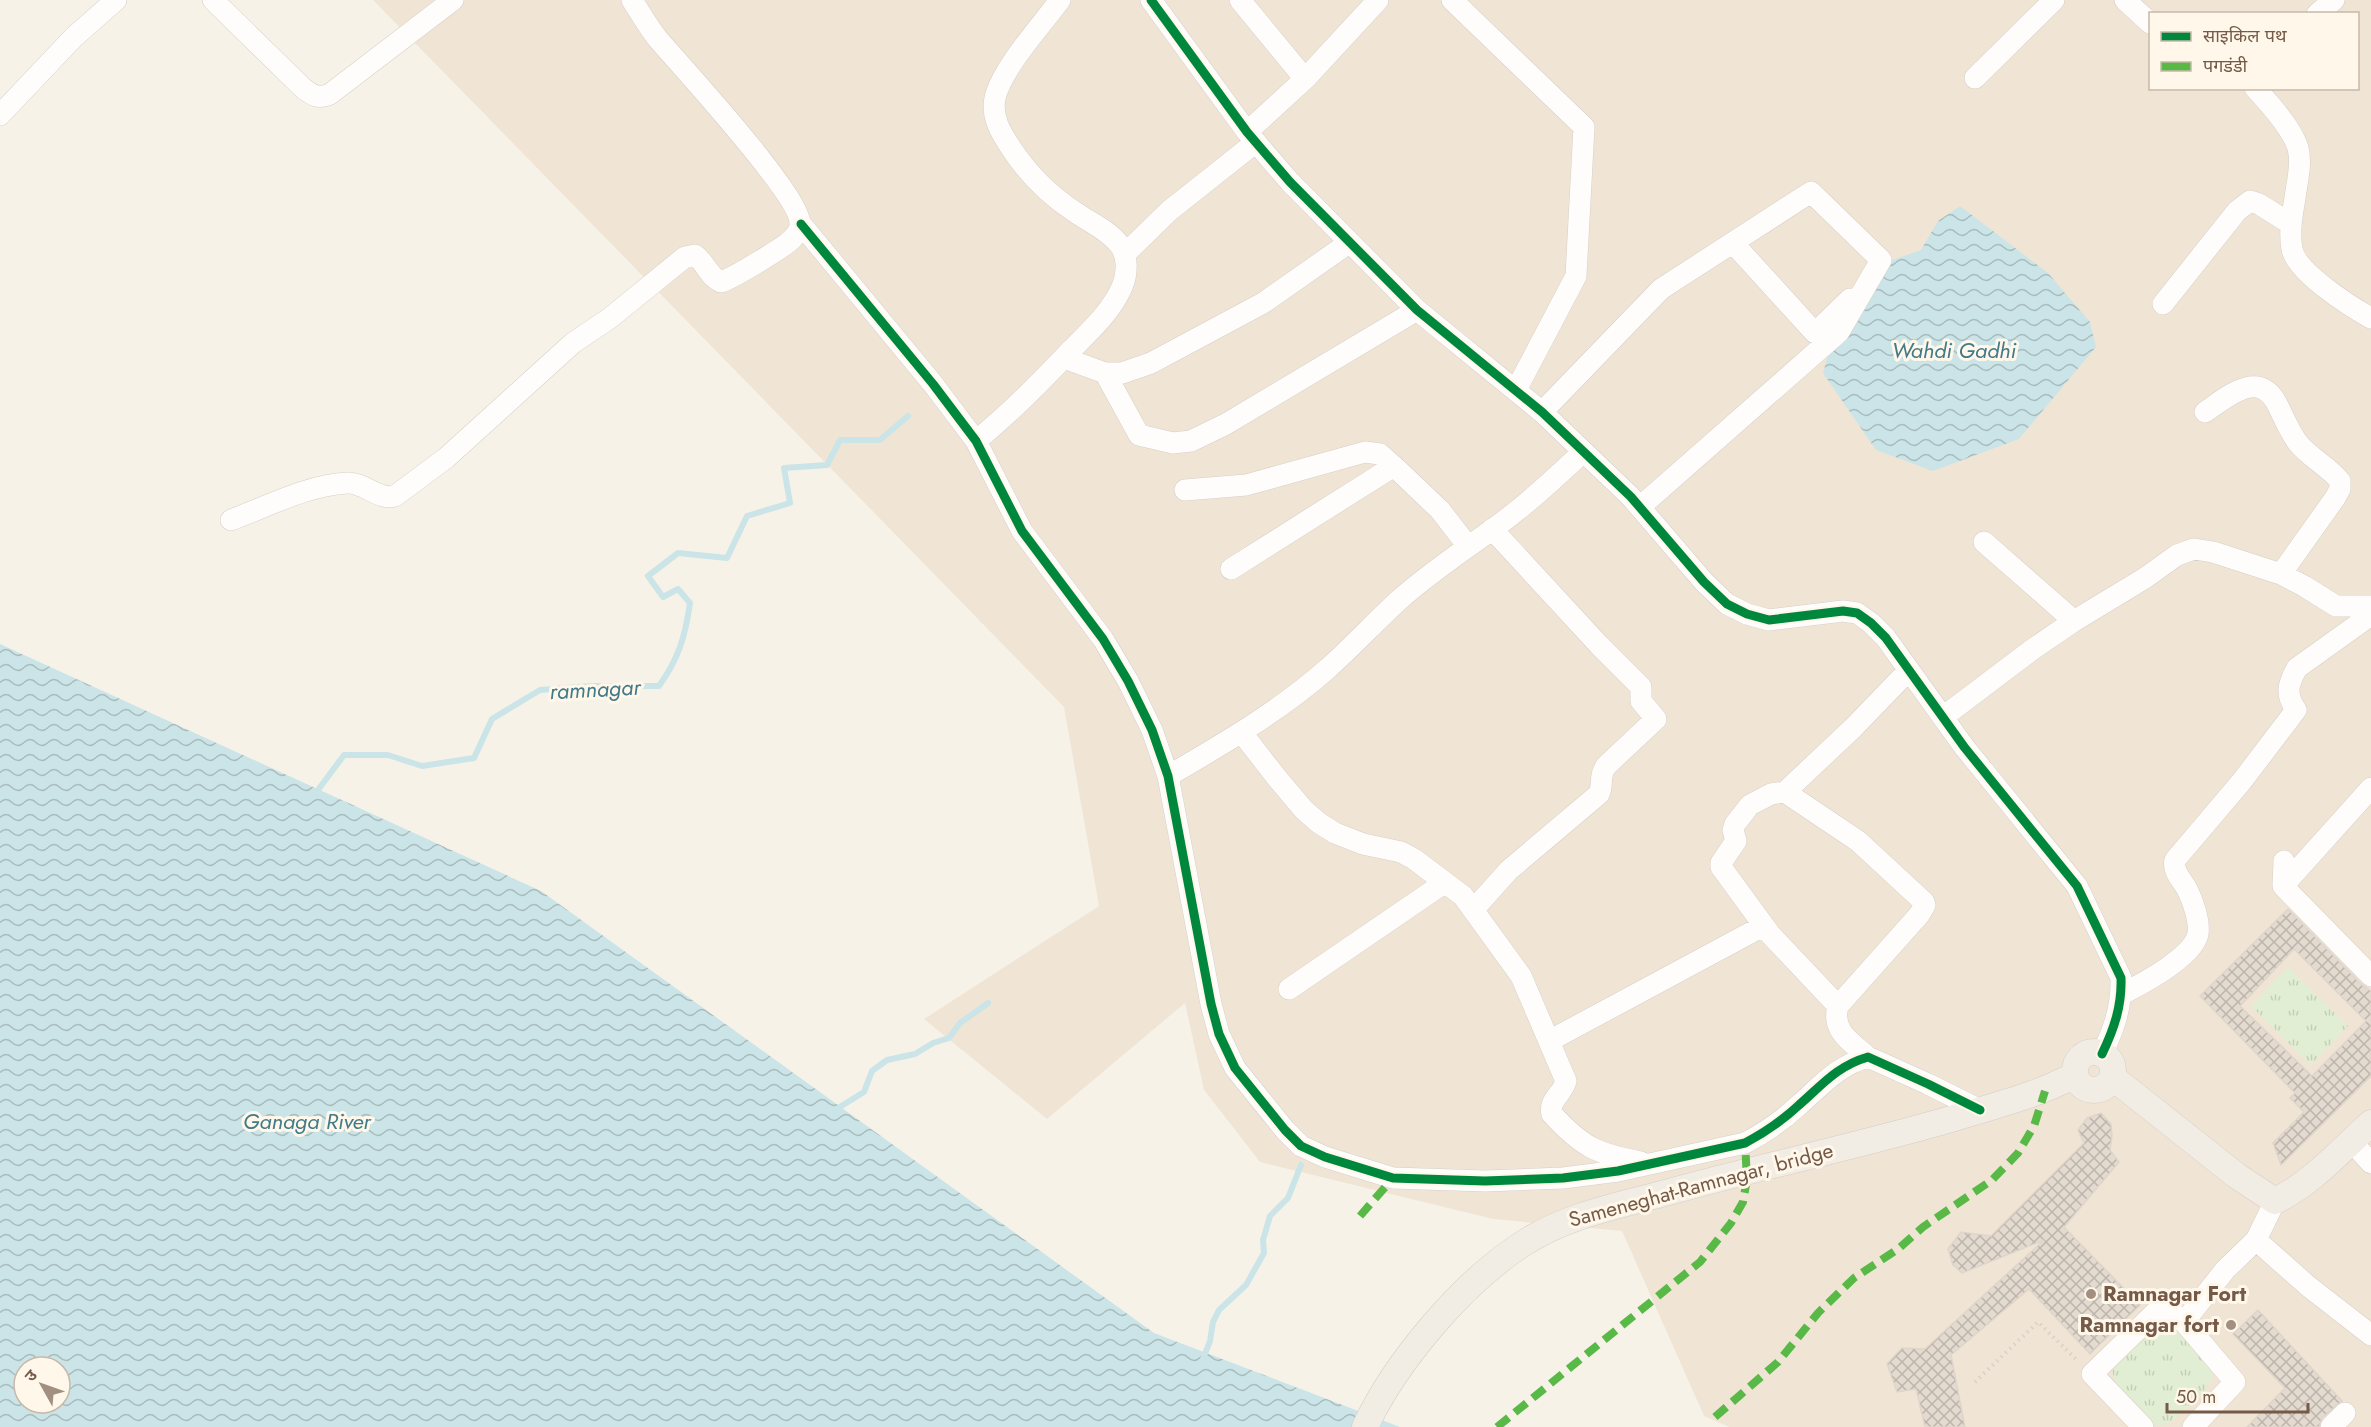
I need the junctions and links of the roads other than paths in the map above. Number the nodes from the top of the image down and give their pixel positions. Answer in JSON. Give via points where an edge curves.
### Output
{"nodes":[{"id":1,"x":116,"y":0,"type":"edge"},
{"id":2,"x":213,"y":0,"type":"edge"},
{"id":3,"x":453,"y":0,"type":"edge"},
{"id":4,"x":632,"y":0,"type":"edge"},
{"id":5,"x":1060,"y":0,"type":"edge"},
{"id":6,"x":1151,"y":0,"type":"edge"},
{"id":7,"x":1240,"y":0,"type":"edge"},
{"id":8,"x":1378,"y":0,"type":"edge"},
{"id":9,"x":1452,"y":0,"type":"edge"},
{"id":10,"x":2054,"y":0,"type":"edge"},
{"id":11,"x":2125,"y":0,"type":"edge"},
{"id":12,"x":2334,"y":0,"type":"edge"},
{"id":13,"x":2319,"y":12,"type":"edge"},
{"id":14,"x":2149,"y":20,"type":"edge"},
{"id":15,"x":1305,"y":78,"type":"junction"},
{"id":16,"x":1975,"y":78,"type":"dead end"},
{"id":17,"x":2256,"y":90,"type":"edge"},
{"id":18,"x":0,"y":115,"type":"edge"},
{"id":19,"x":1251,"y":137,"type":"junction"},
{"id":20,"x":801,"y":224,"type":"junction"},
{"id":21,"x":2291,"y":224,"type":"junction"},
{"id":22,"x":1350,"y":242,"type":"junction"},
{"id":23,"x":1732,"y":243,"type":"junction"},
{"id":24,"x":1125,"y":254,"type":"junction"},
{"id":25,"x":1870,"y":280,"type":"junction"},
{"id":26,"x":2163,"y":304,"type":"dead end"},
{"id":27,"x":1417,"y":310,"type":"junction"},
{"id":28,"x":2371,"y":318,"type":"edge"},
{"id":29,"x":1064,"y":358,"type":"junction"},
{"id":30,"x":1105,"y":373,"type":"junction"},
{"id":31,"x":1516,"y":390,"type":"junction"},
{"id":32,"x":1542,"y":412,"type":"junction"},
{"id":33,"x":2205,"y":412,"type":"dead end"},
{"id":34,"x":976,"y":441,"type":"junction"},
{"id":35,"x":1583,"y":452,"type":"junction"},
{"id":36,"x":1394,"y":466,"type":"junction"},
{"id":37,"x":1185,"y":490,"type":"dead end"},
{"id":38,"x":1640,"y":507,"type":"junction"},
{"id":39,"x":231,"y":520,"type":"dead end"},
{"id":40,"x":1492,"y":529,"type":"junction"},
{"id":41,"x":1984,"y":542,"type":"dead end"},
{"id":42,"x":1467,"y":545,"type":"junction"},
{"id":43,"x":1230,"y":569,"type":"dead end"},
{"id":44,"x":2281,"y":574,"type":"junction"},
{"id":45,"x":2367,"y":617,"type":"edge"},
{"id":46,"x":2074,"y":621,"type":"junction"},
{"id":47,"x":1908,"y":670,"type":"junction"},
{"id":48,"x":1943,"y":717,"type":"junction"},
{"id":49,"x":1242,"y":733,"type":"junction"},
{"id":50,"x":1168,"y":776,"type":"junction"},
{"id":51,"x":2371,"y":788,"type":"edge"},
{"id":52,"x":1785,"y":792,"type":"junction"},
{"id":53,"x":2284,"y":861,"type":"dead end"},
{"id":54,"x":1444,"y":883,"type":"junction"},
{"id":55,"x":2283,"y":886,"type":"junction"},
{"id":56,"x":1474,"y":909,"type":"junction"},
{"id":57,"x":1763,"y":926,"type":"junction"},
{"id":58,"x":2371,"y":976,"type":"edge"},
{"id":59,"x":1288,"y":989,"type":"dead end"},
{"id":60,"x":2122,"y":994,"type":"junction"},
{"id":61,"x":1838,"y":1006,"type":"junction"},
{"id":62,"x":1549,"y":1041,"type":"junction"},
{"id":63,"x":1868,"y":1057,"type":"junction"},
{"id":64,"x":2107,"y":1065,"type":"junction"},
{"id":65,"x":1980,"y":1110,"type":"junction"},
{"id":66,"x":2371,"y":1123,"type":"edge"},
{"id":67,"x":2351,"y":1141,"type":"junction"},
{"id":68,"x":2371,"y":1163,"type":"edge"},
{"id":69,"x":1653,"y":1164,"type":"junction"},
{"id":70,"x":2275,"y":1201,"type":"junction"},
{"id":71,"x":2256,"y":1240,"type":"junction"},
{"id":72,"x":2184,"y":1322,"type":"junction"},
{"id":73,"x":2371,"y":1335,"type":"edge"},
{"id":74,"x":1365,"y":1427,"type":"edge"},
{"id":75,"x":2143,"y":1427,"type":"edge"},
{"id":76,"x":2193,"y":1427,"type":"edge"}],
"edges":[{"from":1,"to":18,"type":"street"},
{"from":2,"to":3,"type":"street","via":[[304,89],[320,98]]},
{"from":4,"to":20,"type":"street","via":[[655,35],[782,187]]},
{"from":5,"to":24,"type":"street","via":[[999,87],[995,118],[1018,160],[1049,194],[1107,232]]},
{"from":6,"to":19,"type":"street"},
{"from":7,"to":15,"type":"street"},
{"from":8,"to":15,"type":"street"},
{"from":9,"to":31,"type":"street","via":[[1584,127],[1576,276]]},
{"from":10,"to":16,"type":"street"},
{"from":11,"to":14,"type":"street"},
{"from":12,"to":13,"type":"street"},
{"from":15,"to":19,"type":"street"},
{"from":17,"to":21,"type":"street","via":[[2297,146],[2300,160]]},
{"from":19,"to":22,"type":"street"},
{"from":19,"to":24,"type":"street"},
{"from":20,"to":34,"type":"street"},
{"from":20,"to":39,"type":"street","via":[[783,247],[725,281],[714,279],[700,258],[685,257],[573,343],[446,458],[395,496],[345,483],[307,491]]},
{"from":21,"to":26,"type":"street","via":[[2250,201],[2237,211]]},
{"from":21,"to":28,"type":"street","via":[[2292,251],[2300,265]]},
{"from":22,"to":27,"type":"street"},
{"from":22,"to":30,"type":"street","via":[[1253,309],[1151,363],[1122,373]]},
{"from":23,"to":25,"type":"street","via":[[1815,333]]},
{"from":23,"to":25,"type":"street","via":[[1811,192],[1881,260]]},
{"from":23,"to":32,"type":"street","via":[[1661,290]]},
{"from":24,"to":29,"type":"street","via":[[1123,285],[1113,304]]},
{"from":25,"to":38,"type":"street","via":[[1839,332]]},
{"from":27,"to":30,"type":"street","via":[[1191,441],[1173,443],[1139,435]]},
{"from":27,"to":31,"type":"street"},
{"from":29,"to":30,"type":"street"},
{"from":29,"to":34,"type":"street"},
{"from":31,"to":32,"type":"street"},
{"from":32,"to":35,"type":"street"},
{"from":33,"to":44,"type":"street","via":[[2237,390],[2263,387],[2274,398],[2299,444],[2340,481],[2335,498]]},
{"from":34,"to":50,"type":"street","via":[[1022,531],[1103,639],[1128,681],[1152,730]]},
{"from":35,"to":38,"type":"street"},
{"from":35,"to":40,"type":"street"},
{"from":36,"to":37,"type":"street","via":[[1371,451],[1246,485]]},
{"from":36,"to":42,"type":"street","via":[[1440,510]]},
{"from":36,"to":43,"type":"street"},
{"from":38,"to":47,"type":"street","via":[[1727,604],[1769,620],[1843,611],[1857,614],[1886,638]]},
{"from":40,"to":42,"type":"street"},
{"from":40,"to":56,"type":"street","via":[[1641,687],[1641,700],[1656,719],[1606,766],[1600,776],[1599,794],[1509,870]]},
{"from":41,"to":46,"type":"street"},
{"from":42,"to":49,"type":"street","via":[[1399,600],[1326,670]]},
{"from":44,"to":45,"type":"street","via":[[2336,606]]},
{"from":44,"to":46,"type":"street","via":[[2194,549],[2177,555]]},
{"from":45,"to":60,"type":"street","via":[[2297,668],[2288,692],[2296,710],[2242,782],[2175,860],[2175,870],[2197,917],[2198,933],[2189,949]]},
{"from":46,"to":48,"type":"street"},
{"from":47,"to":48,"type":"street"},
{"from":47,"to":52,"type":"street"},
{"from":48,"to":60,"type":"street","via":[[2077,886],[2121,978]]},
{"from":49,"to":50,"type":"street"},
{"from":49,"to":54,"type":"street","via":[[1304,810],[1320,823],[1363,844],[1401,852]]},
{"from":50,"to":69,"type":"street","via":[[1219,1034],[1235,1068],[1255,1095],[1302,1146],[1393,1178],[1563,1178]]},
{"from":51,"to":55,"type":"street"},
{"from":52,"to":57,"type":"street","via":[[1750,805],[1735,824],[1736,841],[1721,865]]},
{"from":52,"to":61,"type":"street","via":[[1858,841],[1920,896],[1925,905]]},
{"from":53,"to":55,"type":"street"},
{"from":54,"to":56,"type":"street","via":[[1457,890]]},
{"from":54,"to":59,"type":"street"},
{"from":55,"to":58,"type":"street"},
{"from":56,"to":62,"type":"street","via":[[1521,976]]},
{"from":57,"to":61,"type":"street"},
{"from":57,"to":62,"type":"street"},
{"from":60,"to":64,"type":"street"},
{"from":61,"to":63,"type":"street","via":[[1836,1025]]},
{"from":62,"to":69,"type":"street","via":[[1566,1081],[1550,1107],[1552,1114],[1591,1149]]},
{"from":63,"to":65,"type":"street"},
{"from":63,"to":69,"type":"street","via":[[1850,1062],[1797,1108],[1745,1143]]},
{"from":64,"to":65,"type":"main road","name":"Sameneghat-Ramnagar, bridge","via":[[2107,1085],[2098,1089],[2088,1089],[2075,1075],[2045,1091]]},
{"from":64,"to":70,"type":"main road","via":[[2237,1176]]},
{"from":65,"to":74,"type":"main road","name":"Sameneghat-Ramnagar, bridge","via":[[1645,1198],[1553,1227],[1524,1243],[1448,1308],[1404,1361]]},
{"from":66,"to":67,"type":"main road"},
{"from":67,"to":68,"type":"street"},
{"from":67,"to":70,"type":"main road","via":[[2305,1182]]},
{"from":70,"to":71,"type":"street"},
{"from":71,"to":72,"type":"street","via":[[2225,1270]]},
{"from":71,"to":73,"type":"street"},
{"from":72,"to":75,"type":"street","via":[[2163,1305],[2092,1374]]},
{"from":72,"to":76,"type":"street","via":[[2235,1383]]}]}
